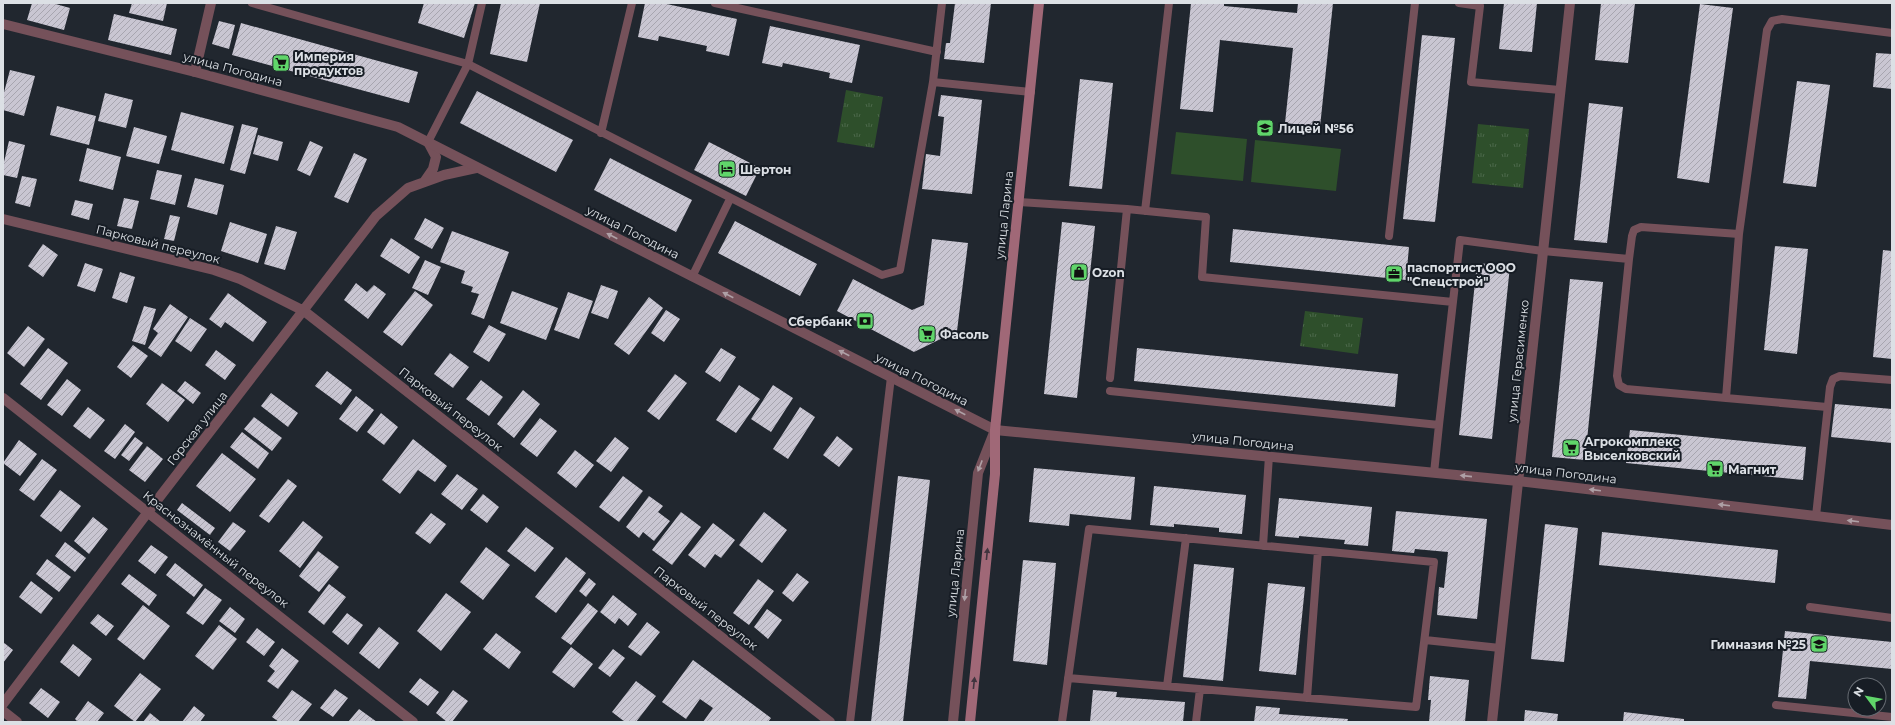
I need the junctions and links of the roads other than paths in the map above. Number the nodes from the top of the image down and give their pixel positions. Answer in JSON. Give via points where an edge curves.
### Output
{"nodes":[{"id":1,"x":212,"y":3,"type":"edge"},
{"id":2,"x":252,"y":3,"type":"edge"},
{"id":3,"x":482,"y":3,"type":"edge"},
{"id":4,"x":632,"y":3,"type":"edge"},
{"id":5,"x":715,"y":3,"type":"edge"},
{"id":6,"x":942,"y":3,"type":"edge"},
{"id":7,"x":1039,"y":3,"type":"edge"},
{"id":8,"x":1169,"y":3,"type":"edge"},
{"id":9,"x":1415,"y":3,"type":"edge"},
{"id":10,"x":1459,"y":3,"type":"edge"},
{"id":11,"x":1570,"y":3,"type":"edge"},
{"id":12,"x":1480,"y":4,"type":"edge"},
{"id":13,"x":3,"y":24,"type":"edge"},
{"id":14,"x":1892,"y":33,"type":"edge"},
{"id":15,"x":937,"y":52,"type":"junction"},
{"id":16,"x":468,"y":64,"type":"junction"},
{"id":17,"x":195,"y":72,"type":"junction"},
{"id":18,"x":933,"y":82,"type":"junction"},
{"id":19,"x":1560,"y":90,"type":"junction"},
{"id":20,"x":1031,"y":92,"type":"junction"},
{"id":21,"x":601,"y":133,"type":"junction"},
{"id":22,"x":428,"y":142,"type":"junction"},
{"id":23,"x":476,"y":168,"type":"junction"},
{"id":24,"x":424,"y":182,"type":"junction"},
{"id":25,"x":730,"y":199,"type":"junction"},
{"id":26,"x":1019,"y":202,"type":"junction"},
{"id":27,"x":1127,"y":209,"type":"junction"},
{"id":28,"x":1144,"y":211,"type":"junction"},
{"id":29,"x":3,"y":219,"type":"edge"},
{"id":30,"x":1739,"y":234,"type":"junction"},
{"id":31,"x":1389,"y":236,"type":"dead end"},
{"id":32,"x":1543,"y":251,"type":"junction"},
{"id":33,"x":1629,"y":259,"type":"junction"},
{"id":34,"x":692,"y":277,"type":"junction"},
{"id":35,"x":1453,"y":302,"type":"junction"},
{"id":36,"x":304,"y":311,"type":"junction"},
{"id":37,"x":891,"y":378,"type":"junction"},
{"id":38,"x":1110,"y":378,"type":"dead end"},
{"id":39,"x":1892,"y":380,"type":"edge"},
{"id":40,"x":1110,"y":391,"type":"dead end"},
{"id":41,"x":3,"y":398,"type":"edge"},
{"id":42,"x":1726,"y":398,"type":"junction"},
{"id":43,"x":1828,"y":407,"type":"junction"},
{"id":44,"x":1439,"y":425,"type":"junction"},
{"id":45,"x":995,"y":430,"type":"junction"},
{"id":46,"x":1269,"y":456,"type":"junction"},
{"id":47,"x":1434,"y":473,"type":"junction"},
{"id":48,"x":1518,"y":481,"type":"junction"},
{"id":49,"x":148,"y":512,"type":"junction"},
{"id":50,"x":1816,"y":516,"type":"junction"},
{"id":51,"x":1892,"y":525,"type":"edge"},
{"id":52,"x":1186,"y":538,"type":"junction"},
{"id":53,"x":1263,"y":546,"type":"junction"},
{"id":54,"x":1318,"y":551,"type":"junction"},
{"id":55,"x":1810,"y":607,"type":"dead end"},
{"id":56,"x":1892,"y":618,"type":"edge"},
{"id":57,"x":1425,"y":640,"type":"junction"},
{"id":58,"x":1500,"y":648,"type":"junction"},
{"id":59,"x":1068,"y":678,"type":"junction"},
{"id":60,"x":1167,"y":686,"type":"junction"},
{"id":61,"x":1200,"y":689,"type":"junction"},
{"id":62,"x":1307,"y":698,"type":"junction"},
{"id":63,"x":3,"y":704,"type":"edge"},
{"id":64,"x":1776,"y":705,"type":"dead end"},
{"id":65,"x":3,"y":711,"type":"edge"},
{"id":66,"x":1892,"y":717,"type":"edge"},
{"id":67,"x":17,"y":722,"type":"edge"},
{"id":68,"x":413,"y":722,"type":"edge"},
{"id":69,"x":830,"y":722,"type":"edge"},
{"id":70,"x":850,"y":722,"type":"edge"},
{"id":71,"x":953,"y":722,"type":"edge"},
{"id":72,"x":970,"y":722,"type":"edge"},
{"id":73,"x":1062,"y":722,"type":"edge"},
{"id":74,"x":1196,"y":722,"type":"edge"},
{"id":75,"x":1492,"y":722,"type":"edge"}],
"edges":[{"from":1,"to":17,"type":"street"},
{"from":2,"to":16,"type":"lane"},
{"from":3,"to":16,"type":"lane"},
{"from":4,"to":21,"type":"lane"},
{"from":5,"to":15,"type":"lane"},
{"from":6,"to":15,"type":"lane"},
{"from":7,"to":20,"type":"main road","name":"улица Ларина"},
{"from":8,"to":28,"type":"lane"},
{"from":9,"to":31,"type":"lane"},
{"from":10,"to":12,"type":"lane"},
{"from":11,"to":19,"type":"street","name":"улица Герасименко"},
{"from":12,"to":19,"type":"lane","via":[[1471,82]]},
{"from":13,"to":17,"type":"street","name":"улица Погодина"},
{"from":14,"to":30,"type":"lane","via":[[1782,19],[1772,21],[1767,30]]},
{"from":15,"to":18,"type":"lane"},
{"from":16,"to":21,"type":"lane"},
{"from":16,"to":22,"type":"lane"},
{"from":17,"to":22,"type":"street","name":"улица Погодина","via":[[398,127]]},
{"from":18,"to":20,"type":"lane"},
{"from":18,"to":25,"type":"lane","via":[[900,270],[882,275]]},
{"from":19,"to":32,"type":"street","name":"улица Герасименко"},
{"from":20,"to":26,"type":"main road","name":"улица Ларина"},
{"from":21,"to":25,"type":"lane"},
{"from":22,"to":23,"type":"street","name":"улица Погодина"},
{"from":22,"to":24,"type":"street","via":[[436,157],[433,169]]},
{"from":23,"to":24,"type":"street","name":"Горская улица"},
{"from":34,"to":23,"type":"street","name":"улица Погодина","one_way":true},
{"from":24,"to":36,"type":"street","name":"Горская улица","via":[[408,188],[376,216]]},
{"from":25,"to":34,"type":"lane"},
{"from":26,"to":27,"type":"lane"},
{"from":26,"to":45,"type":"main road","name":"улица Ларина"},
{"from":27,"to":28,"type":"lane"},
{"from":27,"to":38,"type":"lane"},
{"from":28,"to":35,"type":"lane","via":[[1206,217],[1202,277]]},
{"from":29,"to":36,"type":"street","name":"Парковый переулок","via":[[214,270],[240,279]]},
{"from":30,"to":33,"type":"lane","via":[[1641,227],[1634,230]]},
{"from":30,"to":42,"type":"lane"},
{"from":32,"to":33,"type":"lane"},
{"from":32,"to":35,"type":"lane","via":[[1460,240]]},
{"from":32,"to":48,"type":"street","name":"улица Герасименко"},
{"from":33,"to":42,"type":"lane","via":[[1617,376],[1619,385],[1626,389]]},
{"from":37,"to":34,"type":"street","name":"улица Погодина","one_way":true},
{"from":35,"to":44,"type":"lane"},
{"from":36,"to":49,"type":"street","name":"Горская улица"},
{"from":36,"to":69,"type":"street","name":"Парковый переулок"},
{"from":45,"to":37,"type":"street","name":"улица Погодина","one_way":true},
{"from":37,"to":70,"type":"lane"},
{"from":39,"to":43,"type":"lane","via":[[1840,376],[1831,383]]},
{"from":40,"to":44,"type":"lane"},
{"from":41,"to":49,"type":"street","name":"Краснознамённый переулок"},
{"from":42,"to":43,"type":"lane"},
{"from":43,"to":50,"type":"lane"},
{"from":44,"to":47,"type":"lane"},
{"from":45,"to":46,"type":"street","name":"улица Погодина"},
{"from":45,"to":71,"type":"street","name":"улица Ларина","one_way":true,"via":[[978,473]]},
{"from":72,"to":45,"type":"main road","name":"улица Ларина","one_way":true,"via":[[995,474]]},
{"from":46,"to":47,"type":"street","name":"улица Погодина"},
{"from":46,"to":53,"type":"lane"},
{"from":48,"to":47,"type":"street","name":"улица Погодина","one_way":true},
{"from":50,"to":48,"type":"street","name":"улица Погодина","one_way":true},
{"from":48,"to":58,"type":"street","name":"улица Герасименко"},
{"from":49,"to":63,"type":"street","name":"Горская улица"},
{"from":49,"to":68,"type":"street","name":"Краснознамённый переулок"},
{"from":51,"to":50,"type":"street","name":"улица Погодина","one_way":true},
{"from":52,"to":53,"type":"lane"},
{"from":52,"to":59,"type":"lane","via":[[1089,529]]},
{"from":52,"to":60,"type":"lane"},
{"from":53,"to":54,"type":"lane"},
{"from":54,"to":57,"type":"lane","via":[[1434,562]]},
{"from":54,"to":62,"type":"lane"},
{"from":55,"to":56,"type":"lane"},
{"from":57,"to":58,"type":"lane"},
{"from":57,"to":62,"type":"lane","via":[[1416,707]]},
{"from":58,"to":75,"type":"street","name":"улица Герасименко"},
{"from":59,"to":60,"type":"lane"},
{"from":59,"to":73,"type":"lane"},
{"from":60,"to":61,"type":"lane"},
{"from":61,"to":62,"type":"lane"},
{"from":61,"to":74,"type":"lane"},
{"from":64,"to":66,"type":"lane"},
{"from":65,"to":67,"type":"street"}]}
